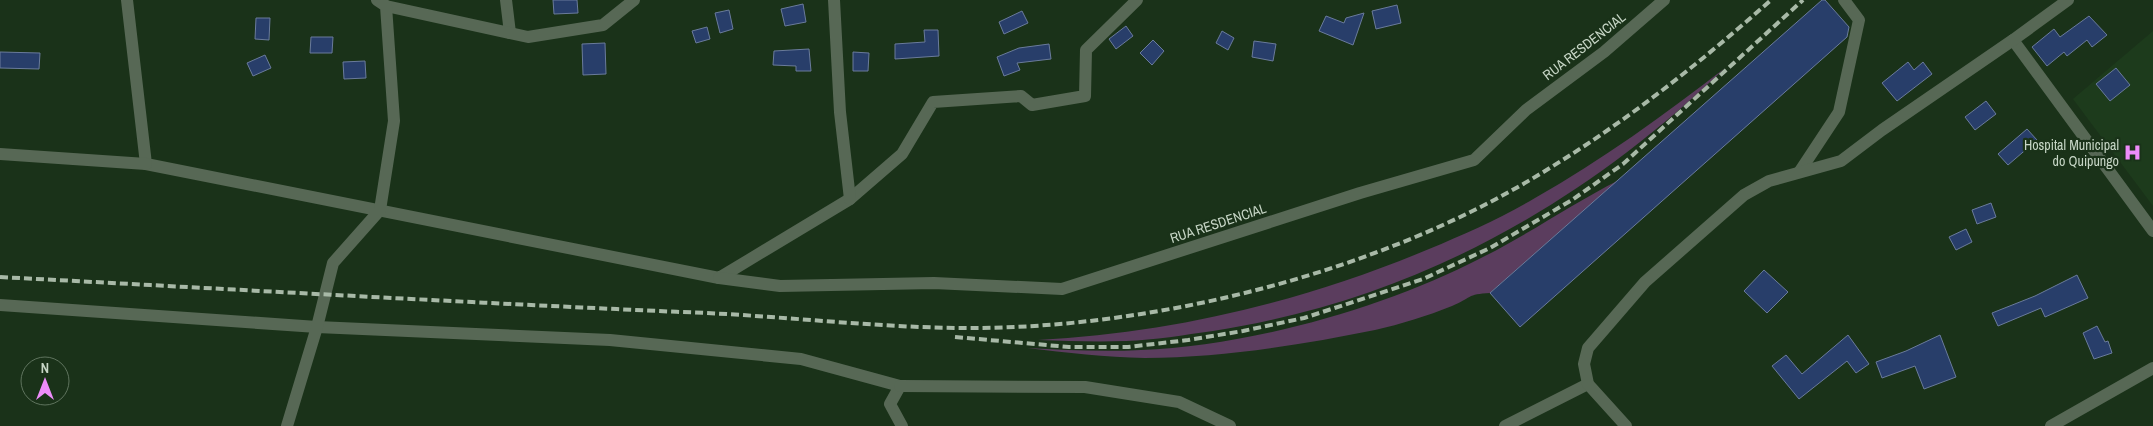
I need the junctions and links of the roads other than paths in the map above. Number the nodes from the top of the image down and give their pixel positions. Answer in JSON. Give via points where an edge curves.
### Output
{"nodes":[{"id":1,"x":127,"y":0,"type":"edge"},
{"id":2,"x":506,"y":0,"type":"edge"},
{"id":3,"x":634,"y":0,"type":"edge"},
{"id":4,"x":834,"y":0,"type":"edge"},
{"id":5,"x":1137,"y":0,"type":"edge"},
{"id":6,"x":1664,"y":0,"type":"edge"},
{"id":7,"x":1844,"y":0,"type":"edge"},
{"id":8,"x":2068,"y":0,"type":"edge"},
{"id":9,"x":381,"y":3,"type":"edge"},
{"id":10,"x":510,"y":33,"type":"junction"},
{"id":11,"x":2013,"y":40,"type":"junction"},
{"id":12,"x":0,"y":154,"type":"edge"},
{"id":13,"x":146,"y":164,"type":"junction"},
{"id":14,"x":1800,"y":171,"type":"junction"},
{"id":15,"x":850,"y":199,"type":"junction"},
{"id":16,"x":380,"y":210,"type":"junction"},
{"id":17,"x":2153,"y":231,"type":"edge"},
{"id":18,"x":719,"y":278,"type":"junction"},
{"id":19,"x":0,"y":305,"type":"edge"},
{"id":20,"x":317,"y":327,"type":"junction"},
{"id":21,"x":2153,"y":368,"type":"edge"},
{"id":22,"x":1588,"y":384,"type":"junction"},
{"id":23,"x":900,"y":386,"type":"junction"},
{"id":24,"x":287,"y":426,"type":"edge"},
{"id":25,"x":902,"y":426,"type":"edge"},
{"id":26,"x":1230,"y":426,"type":"edge"},
{"id":27,"x":1505,"y":426,"type":"edge"},
{"id":28,"x":1626,"y":426,"type":"edge"},
{"id":29,"x":2050,"y":426,"type":"edge"}],
"edges":[{"from":1,"to":13,"type":"street"},
{"from":2,"to":10,"type":"street"},
{"from":3,"to":10,"type":"street","via":[[603,25],[528,37]]},
{"from":4,"to":15,"type":"street","via":[[840,112]]},
{"from":5,"to":15,"type":"street","via":[[1086,50],[1085,96],[1032,105],[1021,96],[933,102],[902,154]]},
{"from":6,"to":18,"type":"street","name":"RUA RESDENCIAL","via":[[1604,52],[1526,110],[1474,160],[1341,199],[1062,289],[934,283],[780,286]]},
{"from":7,"to":14,"type":"street","via":[[1859,20],[1840,112]]},
{"from":8,"to":11,"type":"street"},
{"from":9,"to":10,"type":"street"},
{"from":9,"to":16,"type":"street","via":[[394,121]]},
{"from":11,"to":14,"type":"street","via":[[1841,161]]},
{"from":11,"to":17,"type":"street"},
{"from":12,"to":13,"type":"street","name":"RUA RESDENCIAL"},
{"from":13,"to":16,"type":"street","name":"RUA RESDENCIAL"},
{"from":14,"to":22,"type":"street","via":[[1769,181],[1744,195],[1645,282],[1588,348],[1584,364]]},
{"from":15,"to":18,"type":"street"},
{"from":16,"to":18,"type":"street","name":"RUA RESDENCIAL"},
{"from":16,"to":20,"type":"street","via":[[333,263]]},
{"from":19,"to":20,"type":"street"},
{"from":20,"to":23,"type":"street","via":[[610,340],[792,358]]},
{"from":20,"to":24,"type":"street"},
{"from":21,"to":29,"type":"street"},
{"from":22,"to":27,"type":"street"},
{"from":22,"to":28,"type":"street"},
{"from":23,"to":25,"type":"street","via":[[890,404]]},
{"from":23,"to":26,"type":"street","via":[[1085,387],[1179,402]]}]}
